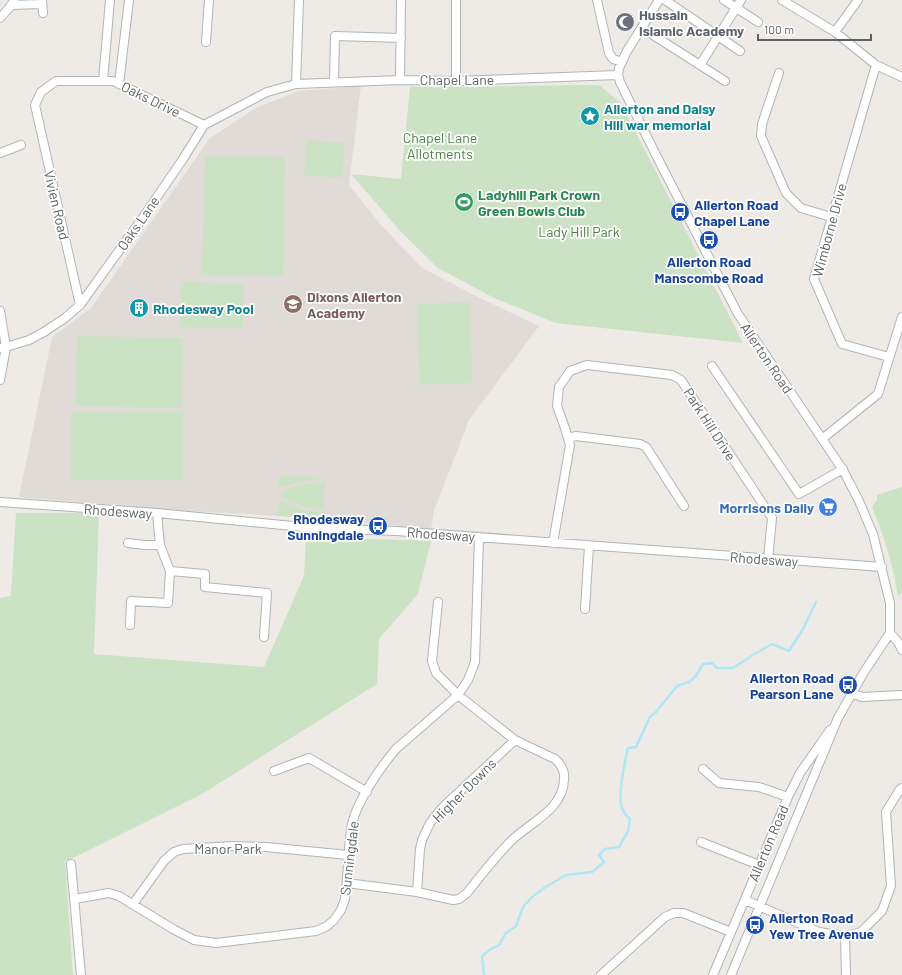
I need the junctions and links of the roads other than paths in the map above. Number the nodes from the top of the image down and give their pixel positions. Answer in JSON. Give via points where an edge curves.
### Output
{"nodes":[{"id":1,"x":110,"y":0,"type":"edge"},
{"id":2,"x":129,"y":0,"type":"edge"},
{"id":3,"x":209,"y":0,"type":"edge"},
{"id":4,"x":299,"y":0,"type":"edge"},
{"id":5,"x":401,"y":0,"type":"edge"},
{"id":6,"x":456,"y":0,"type":"edge"},
{"id":7,"x":597,"y":0,"type":"edge"},
{"id":8,"x":659,"y":0,"type":"edge"},
{"id":9,"x":665,"y":0,"type":"edge"},
{"id":10,"x":724,"y":0,"type":"edge"},
{"id":11,"x":741,"y":0,"type":"edge"},
{"id":12,"x":782,"y":0,"type":"edge"},
{"id":13,"x":858,"y":0,"type":"edge"},
{"id":14,"x":42,"y":2,"type":"edge"},
{"id":15,"x":13,"y":3,"type":"edge"},
{"id":16,"x":736,"y":8,"type":"junction"},
{"id":17,"x":43,"y":13,"type":"dead end"},
{"id":18,"x":0,"y":18,"type":"edge"},
{"id":19,"x":758,"y":22,"type":"dead end"},
{"id":20,"x":642,"y":28,"type":"junction"},
{"id":21,"x":836,"y":32,"type":"junction"},
{"id":22,"x":718,"y":36,"type":"junction"},
{"id":23,"x":401,"y":38,"type":"junction"},
{"id":24,"x":206,"y":42,"type":"dead end"},
{"id":25,"x":740,"y":51,"type":"dead end"},
{"id":26,"x":622,"y":62,"type":"junction"},
{"id":27,"x":700,"y":65,"type":"junction"},
{"id":28,"x":876,"y":65,"type":"junction"},
{"id":29,"x":779,"y":73,"type":"dead end"},
{"id":30,"x":618,"y":75,"type":"junction"},
{"id":31,"x":902,"y":77,"type":"edge"},
{"id":32,"x":400,"y":80,"type":"junction"},
{"id":33,"x":456,"y":80,"type":"junction"},
{"id":34,"x":103,"y":81,"type":"junction"},
{"id":35,"x":725,"y":81,"type":"dead end"},
{"id":36,"x":334,"y":82,"type":"junction"},
{"id":37,"x":119,"y":84,"type":"junction"},
{"id":38,"x":296,"y":84,"type":"junction"},
{"id":39,"x":35,"y":104,"type":"joint"},
{"id":40,"x":204,"y":125,"type":"junction"},
{"id":41,"x":21,"y":145,"type":"dead end"},
{"id":42,"x":0,"y":153,"type":"edge"},
{"id":43,"x":831,"y":217,"type":"junction"},
{"id":44,"x":80,"y":305,"type":"junction"},
{"id":45,"x":0,"y":311,"type":"edge"},
{"id":46,"x":902,"y":317,"type":"edge"},
{"id":47,"x":3,"y":348,"type":"edge"},
{"id":48,"x":890,"y":357,"type":"junction"},
{"id":49,"x":712,"y":366,"type":"dead end"},
{"id":50,"x":0,"y":380,"type":"edge"},
{"id":51,"x":568,"y":438,"type":"junction"},
{"id":52,"x":822,"y":440,"type":"junction"},
{"id":53,"x":843,"y":470,"type":"junction"},
{"id":54,"x":0,"y":502,"type":"edge"},
{"id":55,"x":684,"y":506,"type":"dead end"},
{"id":56,"x":157,"y":513,"type":"junction"},
{"id":57,"x":479,"y":537,"type":"junction"},
{"id":58,"x":128,"y":543,"type":"dead end"},
{"id":59,"x":553,"y":543,"type":"junction"},
{"id":60,"x":160,"y":545,"type":"junction"},
{"id":61,"x":589,"y":546,"type":"junction"},
{"id":62,"x":768,"y":559,"type":"junction"},
{"id":63,"x":882,"y":567,"type":"junction"},
{"id":64,"x":170,"y":571,"type":"junction"},
{"id":65,"x":438,"y":602,"type":"dead end"},
{"id":66,"x":585,"y":609,"type":"dead end"},
{"id":67,"x":130,"y":624,"type":"dead end"},
{"id":68,"x":890,"y":633,"type":"junction"},
{"id":69,"x":264,"y":637,"type":"dead end"},
{"id":70,"x":902,"y":650,"type":"edge"},
{"id":71,"x":852,"y":692,"type":"junction"},
{"id":72,"x":458,"y":695,"type":"junction"},
{"id":73,"x":902,"y":695,"type":"edge"},
{"id":74,"x":838,"y":718,"type":"junction"},
{"id":75,"x":515,"y":740,"type":"junction"},
{"id":76,"x":703,"y":770,"type":"dead end"},
{"id":77,"x":274,"y":771,"type":"dead end"},
{"id":78,"x":902,"y":788,"type":"edge"},
{"id":79,"x":367,"y":792,"type":"junction"},
{"id":80,"x":788,"y":797,"type":"junction"},
{"id":81,"x":701,"y":842,"type":"dead end"},
{"id":82,"x":348,"y":855,"type":"junction"},
{"id":83,"x":71,"y":864,"type":"dead end"},
{"id":84,"x":759,"y":865,"type":"junction"},
{"id":85,"x":347,"y":883,"type":"junction"},
{"id":86,"x":417,"y":892,"type":"junction"},
{"id":87,"x":74,"y":899,"type":"junction"},
{"id":88,"x":745,"y":900,"type":"junction"},
{"id":89,"x":133,"y":904,"type":"junction"},
{"id":90,"x":760,"y":906,"type":"junction"},
{"id":91,"x":731,"y":932,"type":"junction"},
{"id":92,"x":845,"y":936,"type":"junction"},
{"id":93,"x":81,"y":975,"type":"edge"},
{"id":94,"x":601,"y":975,"type":"edge"},
{"id":95,"x":713,"y":975,"type":"edge"},
{"id":96,"x":731,"y":975,"type":"edge"},
{"id":97,"x":846,"y":975,"type":"edge"}],
"edges":[{"from":1,"to":34,"type":"street"},
{"from":2,"to":37,"type":"street"},
{"from":3,"to":24,"type":"street"},
{"from":4,"to":38,"type":"street"},
{"from":5,"to":23,"type":"street"},
{"from":6,"to":33,"type":"street"},
{"from":7,"to":26,"type":"street","via":[[609,53]]},
{"from":8,"to":20,"type":"street"},
{"from":9,"to":22,"type":"street"},
{"from":10,"to":16,"type":"street"},
{"from":11,"to":16,"type":"street"},
{"from":12,"to":21,"type":"street"},
{"from":13,"to":21,"type":"street"},
{"from":14,"to":15,"type":"street"},
{"from":14,"to":17,"type":"street"},
{"from":15,"to":18,"type":"street"},
{"from":16,"to":19,"type":"street"},
{"from":16,"to":22,"type":"street"},
{"from":20,"to":26,"type":"street"},
{"from":20,"to":27,"type":"street"},
{"from":21,"to":28,"type":"street"},
{"from":22,"to":25,"type":"street"},
{"from":22,"to":27,"type":"street"},
{"from":23,"to":32,"type":"street"},
{"from":23,"to":36,"type":"street","via":[[335,36]]},
{"from":26,"to":30,"type":"street"},
{"from":27,"to":35,"type":"street"},
{"from":28,"to":31,"type":"street"},
{"from":28,"to":43,"type":"street","name":"Wimborne Drive"},
{"from":29,"to":43,"type":"street","via":[[762,124],[761,136],[786,193],[801,208]]},
{"from":30,"to":33,"type":"street","name":"Chapel Lane"},
{"from":30,"to":52,"type":"street","name":"Allerton Road","via":[[738,314]]},
{"from":32,"to":33,"type":"street","name":"Chapel Lane"},
{"from":32,"to":36,"type":"street","name":"Chapel Lane"},
{"from":34,"to":37,"type":"street","name":"Oaks Drive"},
{"from":34,"to":39,"type":"street","name":"Oaks Drive","via":[[56,81],[41,92]]},
{"from":36,"to":38,"type":"street","name":"Chapel Lane"},
{"from":37,"to":40,"type":"street","name":"Oaks Drive"},
{"from":38,"to":40,"type":"street","name":"Oaks Lane","via":[[267,92]]},
{"from":39,"to":44,"type":"street","name":"Vivien Road"},
{"from":40,"to":44,"type":"street","name":"Oaks Lane","via":[[144,216]]},
{"from":41,"to":42,"type":"street"},
{"from":43,"to":48,"type":"street","name":"Wimborne Drive","via":[[814,279],[842,344]]},
{"from":44,"to":47,"type":"street","name":"Oaks Lane","via":[[44,332]]},
{"from":45,"to":47,"type":"street"},
{"from":46,"to":48,"type":"street"},
{"from":47,"to":50,"type":"street"},
{"from":48,"to":52,"type":"street","via":[[878,394]]},
{"from":49,"to":53,"type":"street","via":[[799,494]]},
{"from":51,"to":55,"type":"street","via":[[576,436],[640,444],[646,447]]},
{"from":51,"to":59,"type":"street","name":"Park Hill Drive","via":[[570,445]]},
{"from":51,"to":62,"type":"street","name":"Park Hill Drive","via":[[557,406],[559,387],[570,372],[587,365],[672,375],[682,380],[772,518]]},
{"from":52,"to":53,"type":"street","name":"Allerton Road"},
{"from":53,"to":63,"type":"street","name":"Allerton Road","via":[[870,527]]},
{"from":54,"to":56,"type":"street","name":"Rhodesway"},
{"from":56,"to":57,"type":"street","name":"Rhodesway","via":[[314,528]]},
{"from":56,"to":60,"type":"street"},
{"from":57,"to":59,"type":"street","name":"Rhodesway"},
{"from":57,"to":72,"type":"street","name":"Sunningdale","via":[[475,662],[468,680]]},
{"from":58,"to":60,"type":"street"},
{"from":59,"to":61,"type":"street","name":"Rhodesway"},
{"from":60,"to":64,"type":"street"},
{"from":61,"to":62,"type":"street","name":"Rhodesway"},
{"from":61,"to":66,"type":"street"},
{"from":62,"to":63,"type":"street","name":"Rhodesway"},
{"from":63,"to":68,"type":"street","name":"Allerton Road","via":[[890,603]]},
{"from":64,"to":67,"type":"street","via":[[168,603],[131,601]]},
{"from":64,"to":69,"type":"street","via":[[205,574],[205,587],[267,593]]},
{"from":65,"to":72,"type":"street","via":[[432,661],[436,673]]},
{"from":68,"to":70,"type":"street"},
{"from":68,"to":71,"type":"street","name":"Allerton Road"},
{"from":71,"to":73,"type":"street","via":[[862,697]]},
{"from":71,"to":74,"type":"street","name":"Allerton Road"},
{"from":72,"to":75,"type":"street"},
{"from":72,"to":79,"type":"street","name":"Sunningdale","via":[[396,749]]},
{"from":74,"to":80,"type":"street","name":"Allerton Road","via":[[800,773]]},
{"from":74,"to":90,"type":"street","name":"Allerton Road"},
{"from":75,"to":86,"type":"street","name":"Higher Downs","via":[[443,807],[430,823],[420,849]]},
{"from":75,"to":86,"type":"street","via":[[560,762],[564,783],[554,806],[512,840],[459,899]]},
{"from":76,"to":80,"type":"street","via":[[719,783],[759,787]]},
{"from":77,"to":79,"type":"street","via":[[309,758]]},
{"from":78,"to":92,"type":"street","via":[[886,812],[891,886],[882,911],[861,932]]},
{"from":79,"to":82,"type":"street","name":"Sunningdale","via":[[354,818]]},
{"from":80,"to":84,"type":"street","name":"Allerton Road"},
{"from":81,"to":84,"type":"street"},
{"from":82,"to":85,"type":"street","name":"Sunningdale"},
{"from":82,"to":89,"type":"street","name":"Manor Park","via":[[266,847],[183,849],[174,852],[164,861]]},
{"from":83,"to":87,"type":"street"},
{"from":84,"to":88,"type":"street","name":"Allerton Road"},
{"from":85,"to":86,"type":"street"},
{"from":85,"to":89,"type":"street","name":"Sunningdale","via":[[341,910],[327,926],[307,933],[216,943],[194,940]]},
{"from":87,"to":89,"type":"street","name":"Sunningdale","via":[[109,894]]},
{"from":87,"to":93,"type":"street"},
{"from":88,"to":90,"type":"street"},
{"from":88,"to":91,"type":"street","name":"Allerton Road"},
{"from":90,"to":92,"type":"street","via":[[819,932]]},
{"from":90,"to":96,"type":"street","name":"Allerton Road"},
{"from":91,"to":94,"type":"street","via":[[683,913],[674,913],[665,917]]},
{"from":91,"to":95,"type":"street","name":"Allerton Road"},
{"from":92,"to":97,"type":"street"}]}
